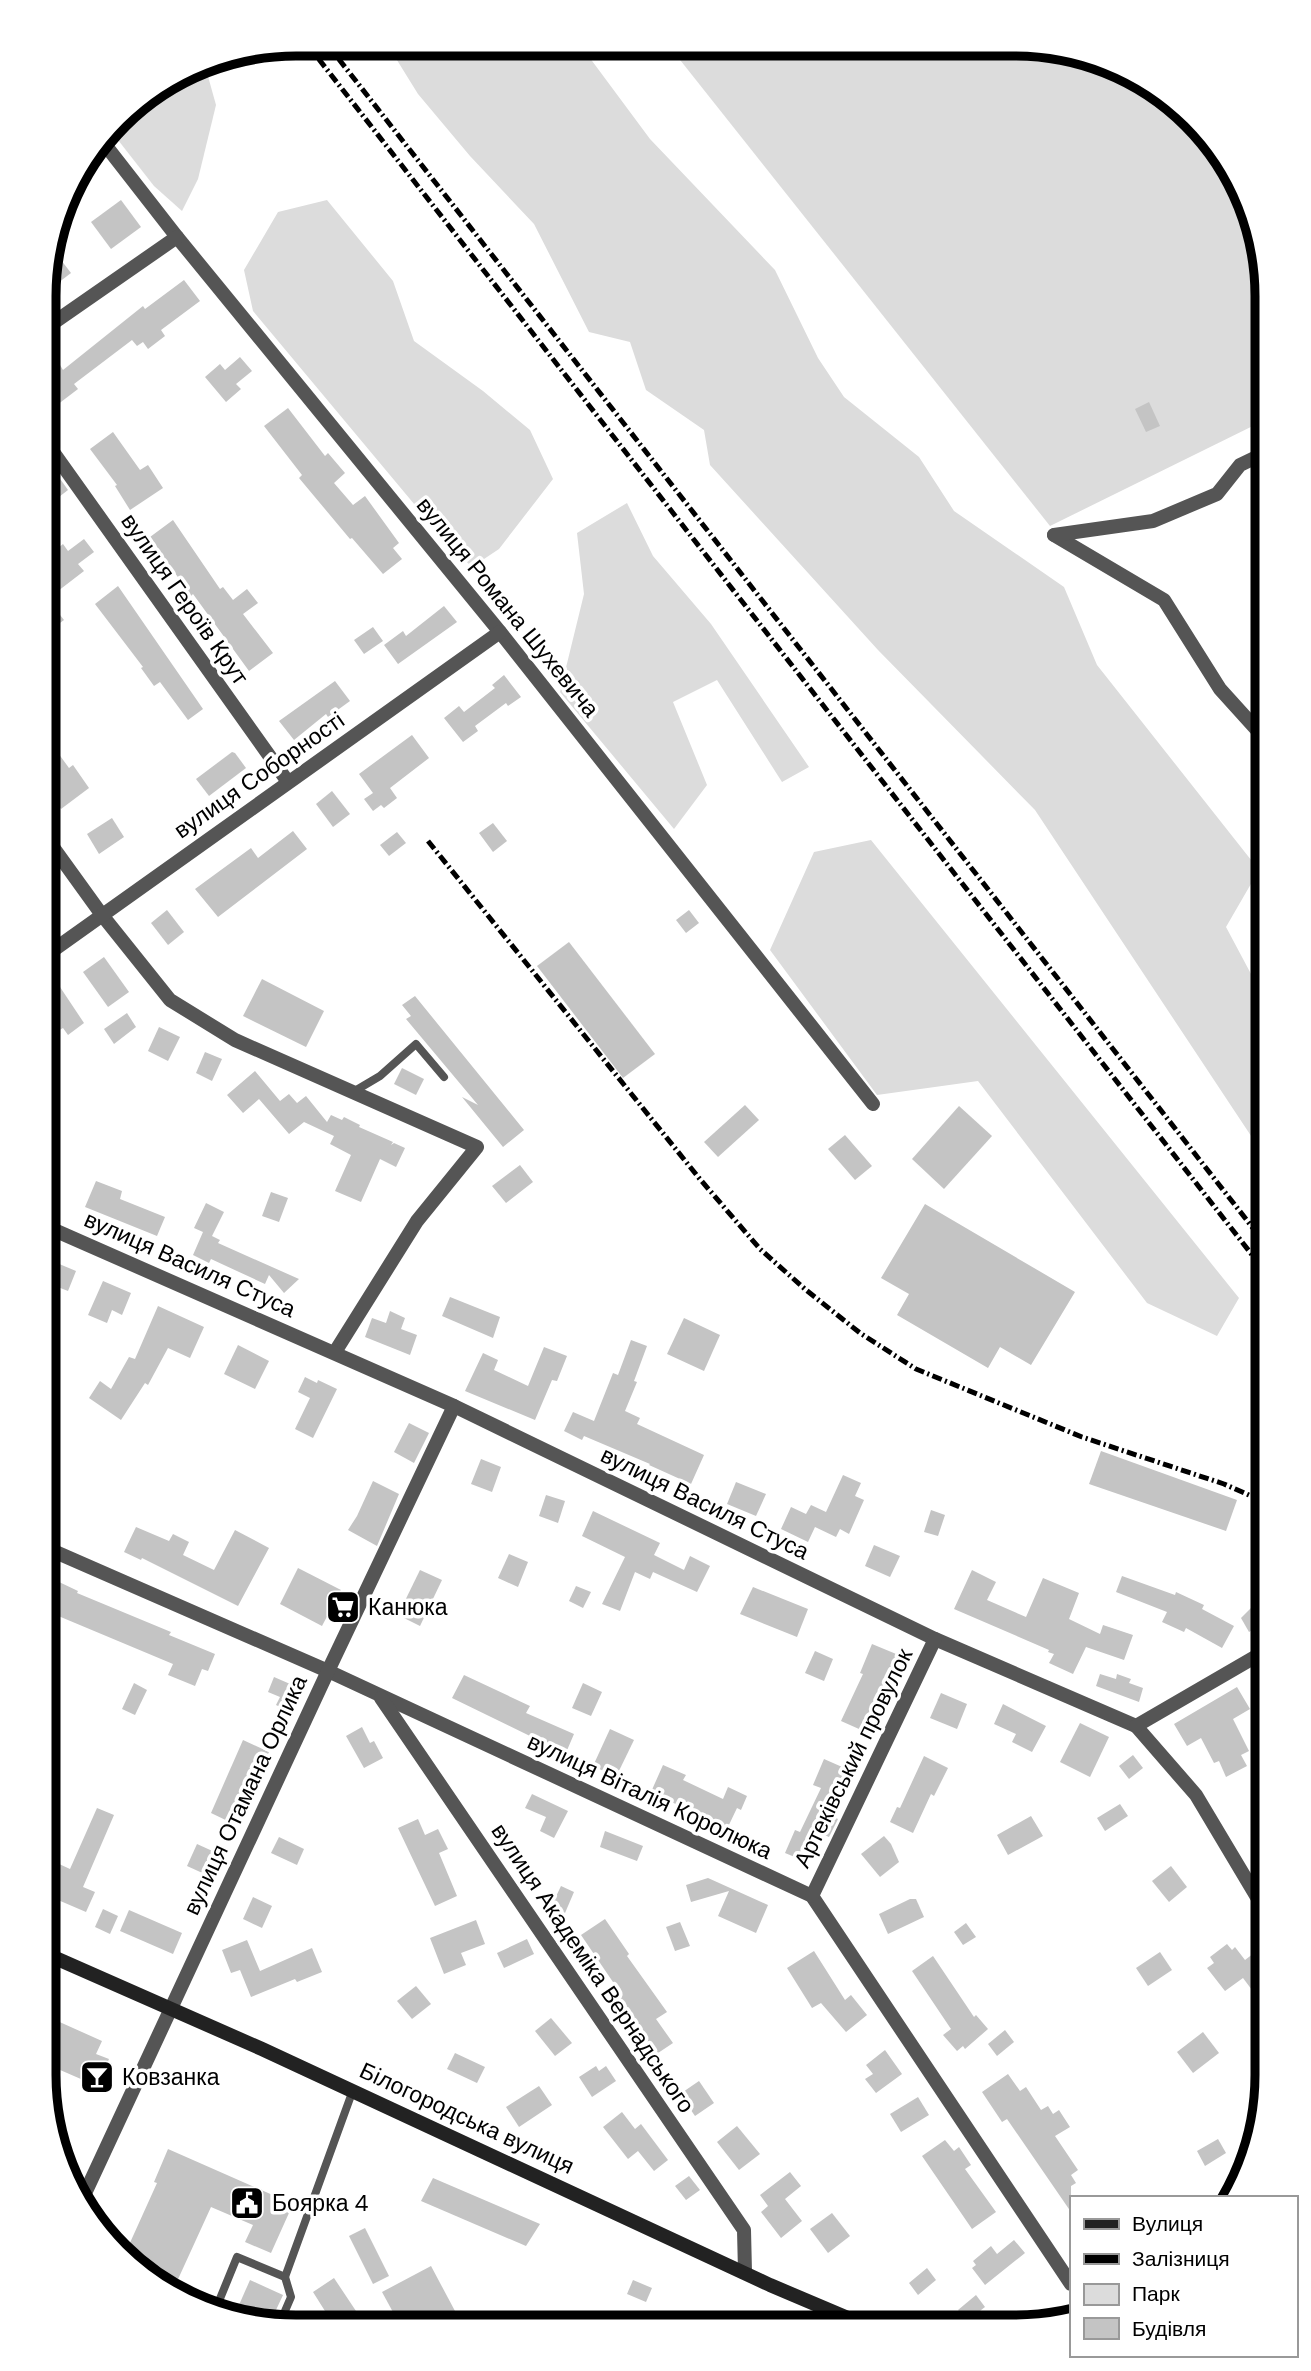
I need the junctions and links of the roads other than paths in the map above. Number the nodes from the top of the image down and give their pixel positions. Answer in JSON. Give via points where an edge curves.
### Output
{"nodes":[{"id":1,"x":108,"y":148,"type":"edge"},
{"id":2,"x":177,"y":237,"type":"junction"},
{"id":3,"x":56,"y":321,"type":"edge"},
{"id":4,"x":56,"y":456,"type":"edge"},
{"id":5,"x":1255,"y":458,"type":"edge"},
{"id":6,"x":500,"y":632,"type":"junction"},
{"id":7,"x":1255,"y":727,"type":"edge"},
{"id":8,"x":288,"y":782,"type":"junction"},
{"id":9,"x":56,"y":851,"type":"edge"},
{"id":10,"x":102,"y":915,"type":"junction"},
{"id":11,"x":56,"y":948,"type":"edge"},
{"id":12,"x":444,"y":1077,"type":"dead end"},
{"id":13,"x":354,"y":1092,"type":"junction"},
{"id":14,"x":873,"y":1104,"type":"dead end"},
{"id":15,"x":56,"y":1231,"type":"edge"},
{"id":16,"x":335,"y":1352,"type":"junction"},
{"id":17,"x":454,"y":1406,"type":"junction"},
{"id":18,"x":56,"y":1552,"type":"edge"},
{"id":19,"x":935,"y":1639,"type":"junction"},
{"id":20,"x":1254,"y":1657,"type":"edge"},
{"id":21,"x":328,"y":1671,"type":"junction"},
{"id":22,"x":380,"y":1696,"type":"junction"},
{"id":23,"x":1136,"y":1726,"type":"junction"},
{"id":24,"x":1254,"y":1892,"type":"edge"},
{"id":25,"x":812,"y":1896,"type":"junction"},
{"id":26,"x":56,"y":1958,"type":"edge"},
{"id":27,"x":171,"y":2010,"type":"junction"},
{"id":28,"x":353,"y":2090,"type":"junction"},
{"id":29,"x":86,"y":2191,"type":"edge"},
{"id":30,"x":745,"y":2272,"type":"junction"},
{"id":31,"x":285,"y":2277,"type":"junction"},
{"id":32,"x":1070,"y":2283,"type":"edge"},
{"id":33,"x":219,"y":2302,"type":"edge"},
{"id":34,"x":284,"y":2314,"type":"edge"},
{"id":35,"x":842,"y":2315,"type":"edge"}],
"edges":[{"from":1,"to":2,"type":"street","name":"вулиця Романа Шухевича"},
{"from":2,"to":3,"type":"street"},
{"from":2,"to":6,"type":"street","name":"вулиця Романа Шухевича"},
{"from":4,"to":8,"type":"street","name":"вулиця Героїв Крут"},
{"from":5,"to":7,"type":"street","via":[[1240,465],[1217,494],[1153,521],[1054,536],[1164,600],[1220,689]]},
{"from":6,"to":8,"type":"street","name":"вулиця Соборності"},
{"from":6,"to":14,"type":"street","name":"вулиця Романа Шухевича"},
{"from":8,"to":10,"type":"street","name":"вулиця Соборності"},
{"from":9,"to":10,"type":"street"},
{"from":10,"to":11,"type":"street","name":"вулиця Соборності"},
{"from":10,"to":13,"type":"street","via":[[170,1000],[235,1040]]},
{"from":12,"to":13,"type":"lane","via":[[416,1044]]},
{"from":13,"to":16,"type":"street","via":[[477,1147],[417,1221]]},
{"from":15,"to":16,"type":"street","name":"вулиця Василя Стуса"},
{"from":16,"to":17,"type":"street","name":"вулиця Василя Стуса"},
{"from":17,"to":19,"type":"street","name":"вулиця Василя Стуса"},
{"from":17,"to":21,"type":"street","name":"вулиця Отамана Орлика"},
{"from":18,"to":21,"type":"street","name":"вулиця Віталія Королюка"},
{"from":19,"to":23,"type":"street","name":"вулиця Василя Стуса"},
{"from":19,"to":25,"type":"street","name":"Артеківський провулок"},
{"from":20,"to":23,"type":"street"},
{"from":21,"to":22,"type":"street","name":"вулиця Віталія Королюка"},
{"from":21,"to":27,"type":"street","name":"вулиця Отамана Орлика"},
{"from":22,"to":25,"type":"street","name":"вулиця Віталія Королюка"},
{"from":22,"to":30,"type":"street","name":"вулиця Академіка Вернадського","via":[[744,2230]]},
{"from":23,"to":24,"type":"street","name":"вулиця Василя Стуса","via":[[1196,1794]]},
{"from":25,"to":32,"type":"street"},
{"from":26,"to":27,"type":"street","name":"Білогородська вулиця"},
{"from":27,"to":28,"type":"street","name":"Білогородська вулиця"},
{"from":27,"to":29,"type":"street","name":"вулиця Отамана Орлика"},
{"from":28,"to":30,"type":"street","name":"Білогородська вулиця"},
{"from":28,"to":31,"type":"lane"},
{"from":30,"to":35,"type":"street","name":"Білогородська вулиця"},
{"from":31,"to":33,"type":"lane","via":[[236,2257]]},
{"from":31,"to":34,"type":"lane","via":[[291,2297]]}]}
